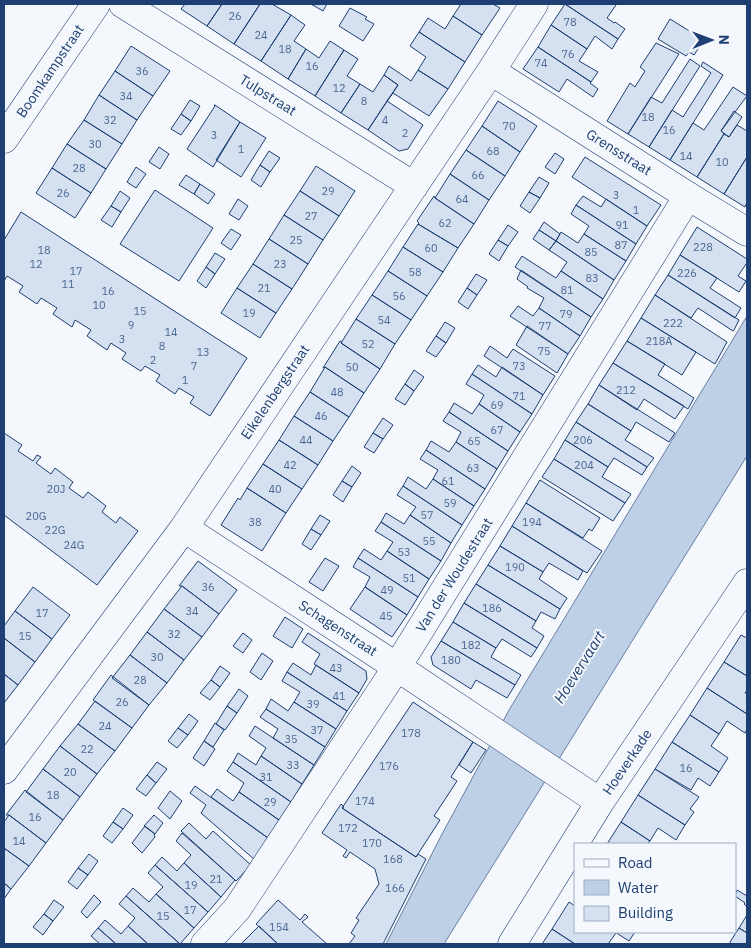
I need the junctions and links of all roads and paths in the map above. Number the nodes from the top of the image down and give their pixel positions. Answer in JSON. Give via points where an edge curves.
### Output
{"nodes":[{"id":1,"x":96,"y":4,"type":"edge"},
{"id":2,"x":123,"y":4,"type":"edge"},
{"id":3,"x":534,"y":4,"type":"edge"},
{"id":4,"x":491,"y":71,"type":"junction"},
{"id":5,"x":4,"y":139,"type":"edge"},
{"id":6,"x":414,"y":186,"type":"junction"},
{"id":7,"x":688,"y":196,"type":"junction"},
{"id":8,"x":747,"y":232,"type":"edge"},
{"id":9,"x":184,"y":528,"type":"junction"},
{"id":10,"x":747,"y":583,"type":"edge"},
{"id":11,"x":397,"y":667,"type":"junction"},
{"id":12,"x":4,"y":770,"type":"edge"},
{"id":13,"x":600,"y":802,"type":"junction"},
{"id":14,"x":575,"y":843,"type":"edge"},
{"id":15,"x":574,"y":844,"type":"edge"},
{"id":16,"x":205,"y":944,"type":"edge"},
{"id":17,"x":512,"y":944,"type":"edge"}],
"edges":[{"from":1,"to":5,"type":"street","name":"Boomkampstraat"},
{"from":2,"to":6,"type":"street","name":"Tulpstraat"},
{"from":3,"to":4,"type":"street","name":"Eikelenbergstraat"},
{"from":4,"to":6,"type":"street","name":"Eikelenbergstraat"},
{"from":4,"to":7,"type":"street","name":"Grensstraat"},
{"from":6,"to":9,"type":"street","name":"Eikelenbergstraat"},
{"from":7,"to":8,"type":"street","name":"Grensstraat"},
{"from":7,"to":11,"type":"street","name":"Van der Woudestraat"},
{"from":9,"to":11,"type":"street","name":"Schagenstraat"},
{"from":9,"to":12,"type":"street","name":"Eikelenbergstraat"},
{"from":10,"to":13,"type":"street","name":"Hoeverkade"},
{"from":11,"to":13,"type":"street","name":"Schagenstraat"},
{"from":11,"to":16,"type":"street","name":"Van der Woudestraat","via":[[237,908]]},
{"from":13,"to":14,"type":"street","name":"Hoeverkade"},
{"from":15,"to":17,"type":"street","name":"Hoeverkade"}]}
